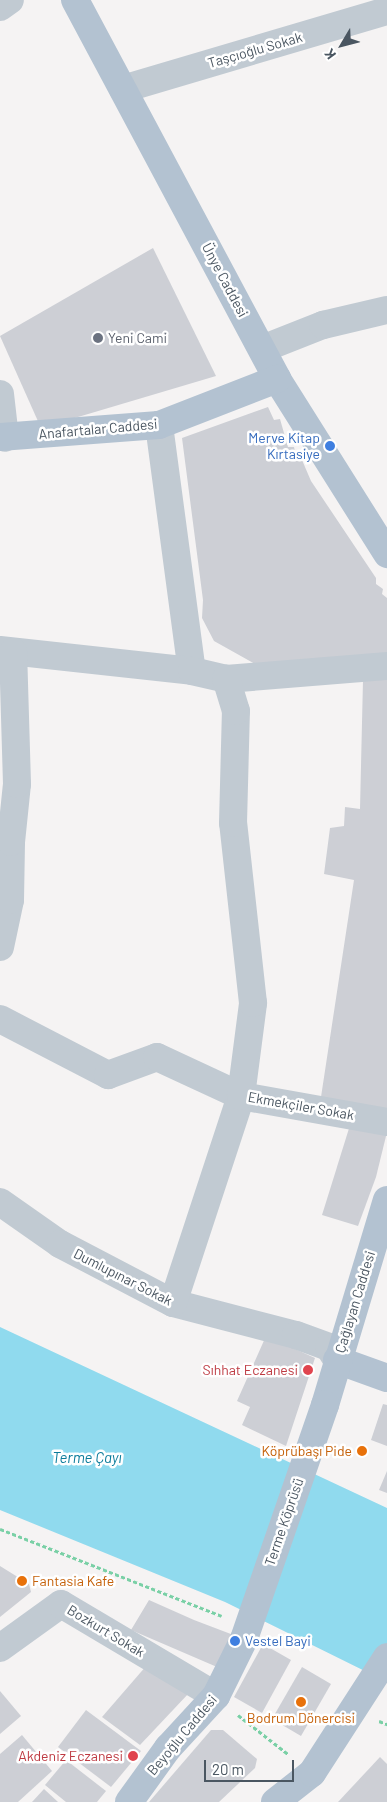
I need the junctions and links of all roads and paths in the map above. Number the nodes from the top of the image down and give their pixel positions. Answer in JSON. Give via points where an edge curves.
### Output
{"nodes":[{"id":1,"x":10,"y":0,"type":"edge"},
{"id":2,"x":75,"y":0,"type":"edge"},
{"id":3,"x":0,"y":7,"type":"edge"},
{"id":4,"x":387,"y":11,"type":"edge"},
{"id":5,"x":123,"y":89,"type":"junction"},
{"id":6,"x":387,"y":310,"type":"edge"},
{"id":7,"x":262,"y":349,"type":"junction"},
{"id":8,"x":277,"y":379,"type":"junction"},
{"id":9,"x":0,"y":394,"type":"edge"},
{"id":10,"x":159,"y":425,"type":"junction"},
{"id":11,"x":3,"y":437,"type":"edge"},
{"id":12,"x":387,"y":554,"type":"edge"},
{"id":13,"x":7,"y":651,"type":"edge"},
{"id":14,"x":387,"y":666,"type":"edge"},
{"id":15,"x":192,"y":671,"type":"junction"},
{"id":16,"x":226,"y":679,"type":"junction"},
{"id":17,"x":0,"y":947,"type":"edge"},
{"id":18,"x":0,"y":1019,"type":"edge"},
{"id":19,"x":241,"y":1096,"type":"junction"},
{"id":20,"x":387,"y":1122,"type":"edge"},
{"id":21,"x":387,"y":1200,"type":"edge"},
{"id":22,"x":0,"y":1202,"type":"edge"},
{"id":23,"x":173,"y":1303,"type":"junction"},
{"id":24,"x":337,"y":1360,"type":"junction"},
{"id":25,"x":387,"y":1378,"type":"edge"},
{"id":26,"x":325,"y":1404,"type":"joint"},
{"id":27,"x":0,"y":1529,"type":"edge"},
{"id":28,"x":244,"y":1639,"type":"junction"},
{"id":29,"x":0,"y":1648,"type":"edge"},
{"id":30,"x":387,"y":1657,"type":"edge"},
{"id":31,"x":216,"y":1696,"type":"junction"},
{"id":32,"x":312,"y":1774,"type":"junction"},
{"id":33,"x":129,"y":1802,"type":"edge"},
{"id":34,"x":275,"y":1802,"type":"edge"}],
"edges":[{"from":1,"to":3,"type":"street"},
{"from":2,"to":5,"type":"main road","name":"Ünye Caddesi"},
{"from":4,"to":5,"type":"street","name":"Taşçıoğlu Sokak"},
{"from":5,"to":7,"type":"main road","name":"Ünye Caddesi"},
{"from":6,"to":7,"type":"street","via":[[323,325]]},
{"from":7,"to":8,"type":"main road","name":"Ünye Caddesi"},
{"from":8,"to":10,"type":"main road","name":"Anafartalar Caddesi"},
{"from":8,"to":12,"type":"main road","name":"Ünye Caddesi"},
{"from":9,"to":11,"type":"street"},
{"from":10,"to":11,"type":"main road","name":"Anafartalar Caddesi"},
{"from":10,"to":15,"type":"street"},
{"from":13,"to":15,"type":"street"},
{"from":13,"to":17,"type":"street","via":[[17,784],[10,900]]},
{"from":14,"to":16,"type":"street"},
{"from":15,"to":16,"type":"street"},
{"from":16,"to":19,"type":"street","via":[[236,711],[233,823],[253,1003]]},
{"from":18,"to":19,"type":"street","name":"Ekmekçiler Sokak","via":[[108,1074],[157,1057]]},
{"from":19,"to":20,"type":"street","name":"Ekmekçiler Sokak"},
{"from":19,"to":23,"type":"street"},
{"from":21,"to":24,"type":"main road","name":"Çağlayan Caddesi"},
{"from":22,"to":23,"type":"street","name":"Dumlupınar Sokak","via":[[60,1244]]},
{"from":23,"to":24,"type":"street","name":"Dumlupınar Sokak","via":[[296,1335],[329,1347]]},
{"from":24,"to":25,"type":"main road"},
{"from":24,"to":26,"type":"main road","name":"Çağlayan Caddesi"},
{"from":26,"to":28,"type":"main road","name":"Terme Köprüsü","bridge":true},
{"from":27,"to":28,"type":"path","via":[[253,1628]]},
{"from":28,"to":31,"type":"main road","name":"Beyoğlu Caddesi"},
{"from":29,"to":31,"type":"street","name":"Bozkurt Sokak","via":[[61,1604]]},
{"from":30,"to":32,"type":"main road"},
{"from":31,"to":32,"type":"path"},
{"from":31,"to":33,"type":"main road","name":"Beyoğlu Caddesi","via":[[168,1748]]},
{"from":32,"to":34,"type":"main road"}]}
